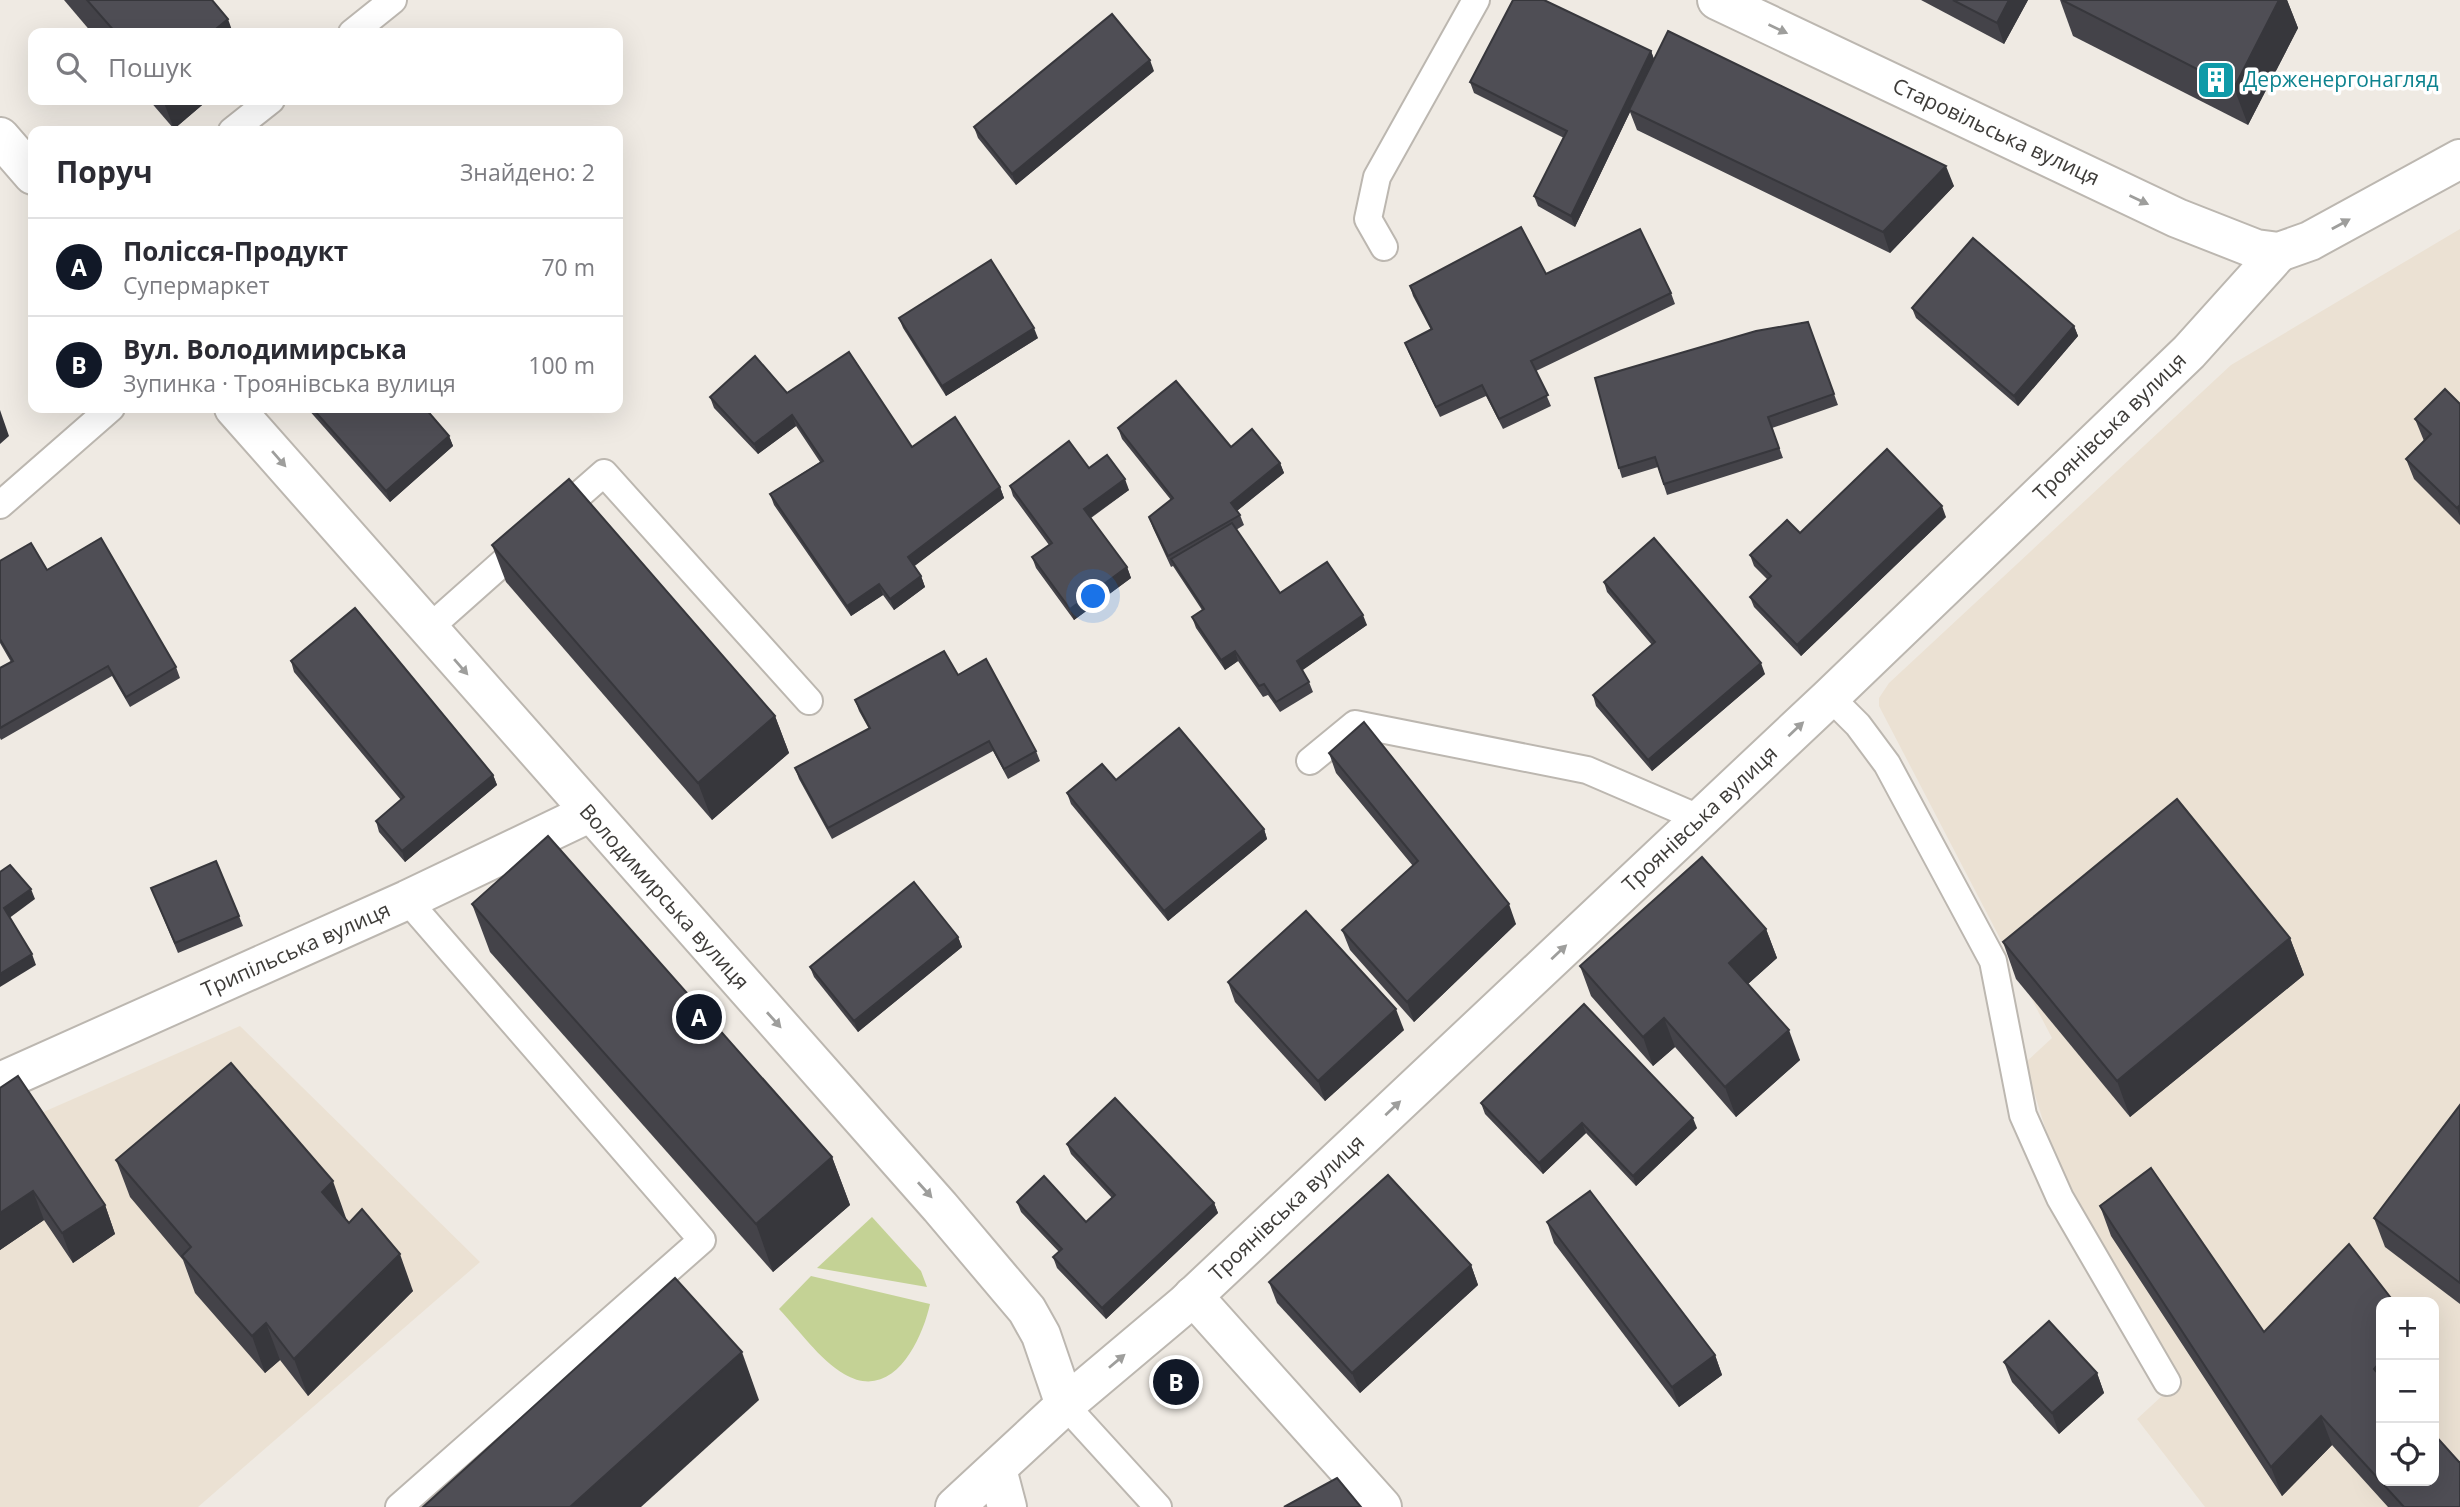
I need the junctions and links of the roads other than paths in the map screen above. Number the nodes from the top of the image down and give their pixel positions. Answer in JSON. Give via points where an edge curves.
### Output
{"nodes":[{"id":1,"x":393,"y":0,"type":"edge"},
{"id":2,"x":1476,"y":0,"type":"edge"},
{"id":3,"x":1717,"y":0,"type":"edge"},
{"id":4,"x":358,"y":28,"type":"edge"},
{"id":5,"x":265,"y":105,"type":"edge"},
{"id":6,"x":238,"y":126,"type":"edge"},
{"id":7,"x":0,"y":137,"type":"edge"},
{"id":8,"x":2460,"y":159,"type":"edge"},
{"id":9,"x":28,"y":170,"type":"edge"},
{"id":10,"x":1384,"y":247,"type":"dead end"},
{"id":11,"x":2279,"y":252,"type":"junction"},
{"id":12,"x":105,"y":413,"type":"edge"},
{"id":13,"x":238,"y":413,"type":"edge"},
{"id":14,"x":0,"y":505,"type":"edge"},
{"id":15,"x":428,"y":629,"type":"junction"},
{"id":16,"x":1830,"y":697,"type":"junction"},
{"id":17,"x":809,"y":701,"type":"dead end"},
{"id":18,"x":1310,"y":761,"type":"dead end"},
{"id":19,"x":589,"y":813,"type":"junction"},
{"id":20,"x":1701,"y":819,"type":"junction"},
{"id":21,"x":407,"y":900,"type":"junction"},
{"id":22,"x":0,"y":1082,"type":"edge"},
{"id":23,"x":1193,"y":1296,"type":"junction"},
{"id":24,"x":2167,"y":1382,"type":"dead end"},
{"id":25,"x":1065,"y":1405,"type":"junction"},
{"id":26,"x":996,"y":1469,"type":"junction"},
{"id":27,"x":399,"y":1507,"type":"edge"},
{"id":28,"x":955,"y":1507,"type":"edge"},
{"id":29,"x":1007,"y":1507,"type":"edge"},
{"id":30,"x":1158,"y":1507,"type":"edge"},
{"id":31,"x":1382,"y":1507,"type":"edge"}],
"edges":[{"from":1,"to":4,"type":"lane"},
{"from":2,"to":10,"type":"lane","via":[[1377,177],[1368,219]]},
{"from":3,"to":11,"type":"street","name":"Старовільська вулиця","one_way":true,"via":[[2178,218],[2256,249]]},
{"from":5,"to":6,"type":"lane"},
{"from":7,"to":9,"type":"street"},
{"from":11,"to":8,"type":"street","name":"Троянівська вулиця","one_way":true,"via":[[2310,242]]},
{"from":11,"to":16,"type":"street","name":"Троянівська вулиця","via":[[2189,352]]},
{"from":12,"to":14,"type":"lane"},
{"from":13,"to":15,"type":"street","name":"Володимирська вулиця","one_way":true},
{"from":15,"to":17,"type":"lane","via":[[604,473]]},
{"from":15,"to":19,"type":"street","name":"Володимирська вулиця","one_way":true},
{"from":20,"to":16,"type":"street","name":"Троянівська вулиця","one_way":true},
{"from":16,"to":24,"type":"lane","via":[[1887,764],[1993,961],[2023,1115],[2060,1199]]},
{"from":18,"to":20,"type":"lane","via":[[1355,724],[1587,770]]},
{"from":19,"to":21,"type":"street","name":"Трипільська вулиця"},
{"from":19,"to":25,"type":"street","name":"Володимирська вулиця","one_way":true,"via":[[1027,1310],[1041,1335]]},
{"from":23,"to":20,"type":"street","name":"Троянівська вулиця","one_way":true},
{"from":21,"to":22,"type":"street","name":"Трипільська вулиця"},
{"from":21,"to":27,"type":"lane","via":[[702,1240]]},
{"from":25,"to":23,"type":"street","name":"Троянівська вулиця","one_way":true},
{"from":23,"to":31,"type":"street"},
{"from":25,"to":26,"type":"street","name":"Троянівська вулиця"},
{"from":25,"to":30,"type":"lane"},
{"from":26,"to":28,"type":"street","name":"Троянівська вулиця"},
{"from":26,"to":29,"type":"street"}]}
